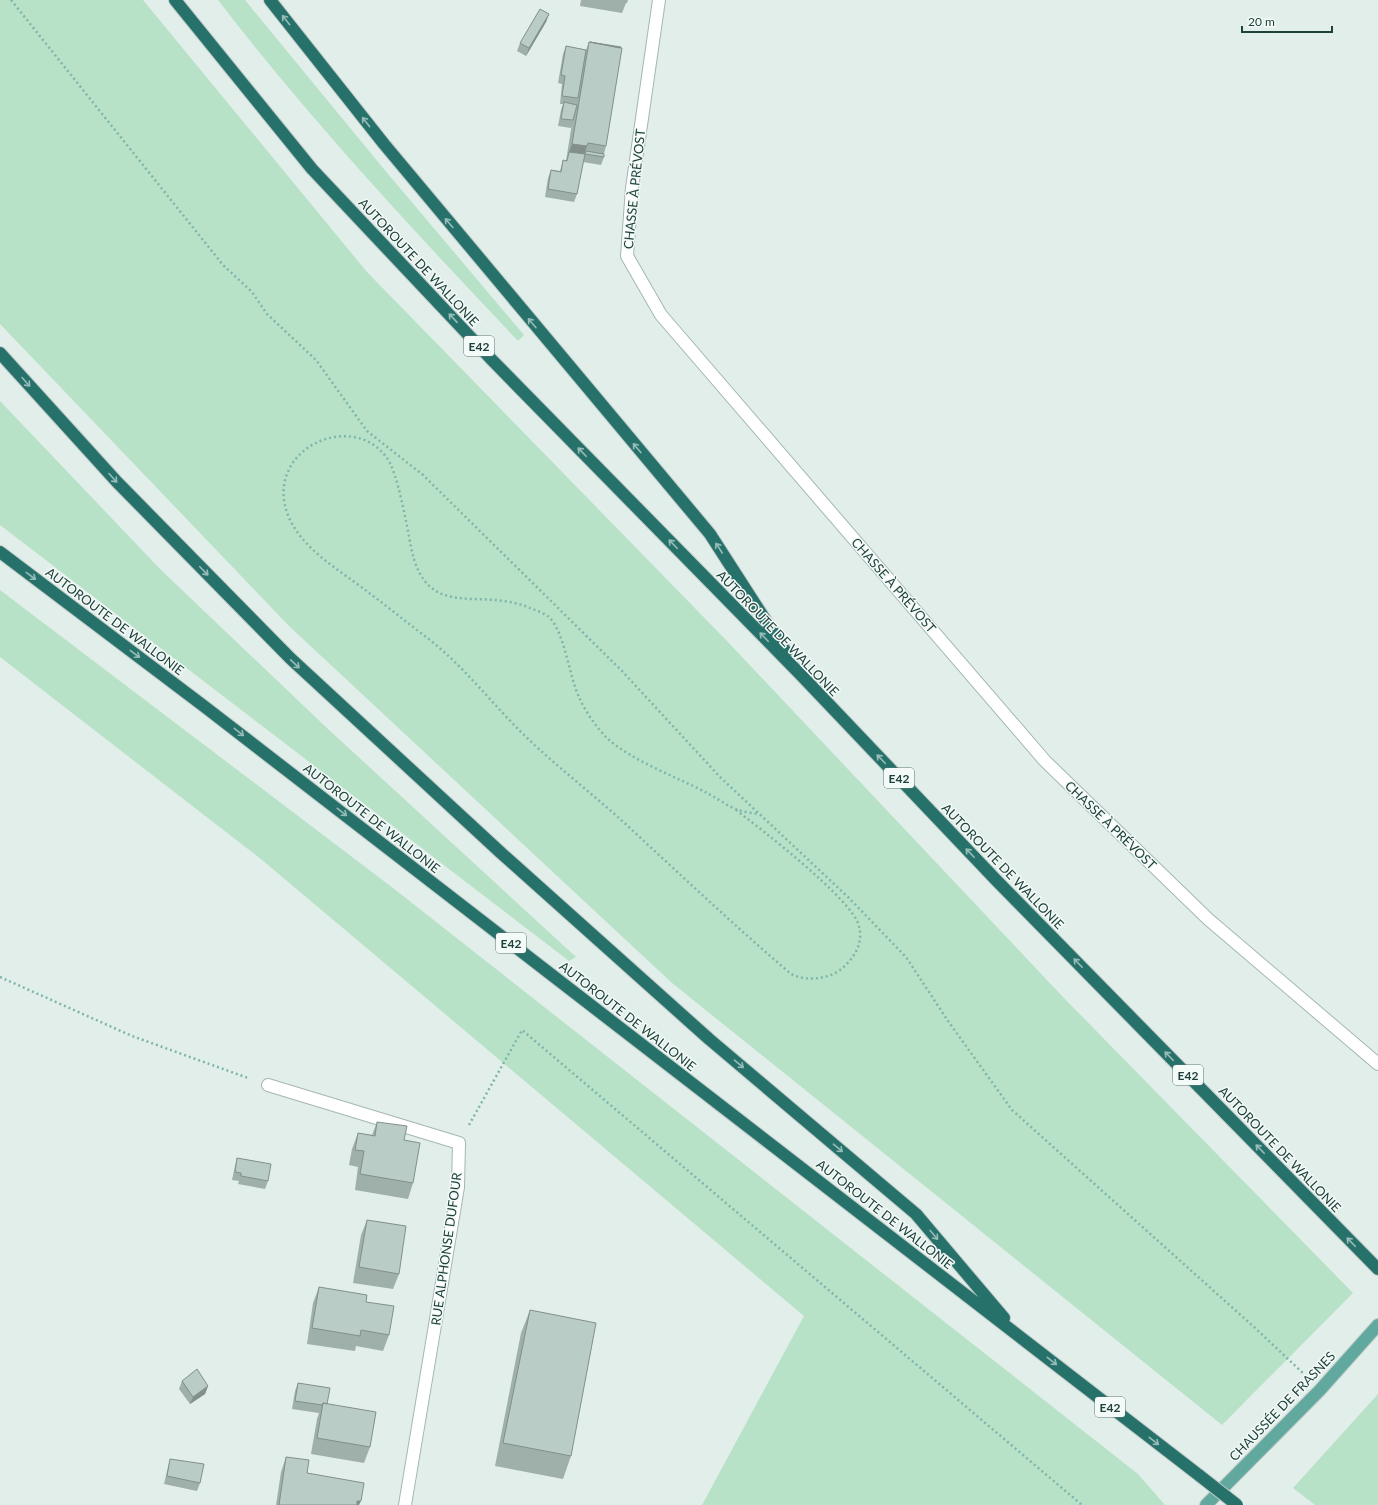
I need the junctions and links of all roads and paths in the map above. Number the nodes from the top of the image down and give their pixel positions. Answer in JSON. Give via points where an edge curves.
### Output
{"nodes":[{"id":1,"x":11,"y":0,"type":"edge"},
{"id":2,"x":175,"y":0,"type":"edge"},
{"id":3,"x":270,"y":0,"type":"edge"},
{"id":4,"x":658,"y":0,"type":"edge"},
{"id":5,"x":0,"y":353,"type":"edge"},
{"id":6,"x":0,"y":552,"type":"edge"},
{"id":7,"x":801,"y":675,"type":"junction"},
{"id":8,"x":736,"y":810,"type":"junction"},
{"id":9,"x":759,"y":814,"type":"junction"},
{"id":10,"x":0,"y":977,"type":"edge"},
{"id":11,"x":1378,"y":1064,"type":"edge"},
{"id":12,"x":268,"y":1085,"type":"joint"},
{"id":13,"x":459,"y":1143,"type":"junction"},
{"id":14,"x":1378,"y":1269,"type":"edge"},
{"id":15,"x":1378,"y":1325,"type":"edge"},
{"id":16,"x":1021,"y":1337,"type":"junction"},
{"id":17,"x":1320,"y":1390,"type":"junction"},
{"id":18,"x":405,"y":1505,"type":"edge"},
{"id":19,"x":1082,"y":1505,"type":"edge"},
{"id":20,"x":1206,"y":1505,"type":"edge"},
{"id":21,"x":1237,"y":1505,"type":"edge"}],
"edges":[{"from":1,"to":9,"type":"path","via":[[223,265],[252,292],[267,314],[316,360],[367,431],[423,475],[622,671],[720,777]]},
{"from":7,"to":2,"type":"highway","name":"AUTOROUTE DE WALLONIE","number":"E42","one_way":true,"via":[[492,360],[312,169]]},
{"from":7,"to":3,"type":"highway","one_way":true,"via":[[710,534],[384,144]]},
{"from":4,"to":11,"type":"street","name":"CHASSE À PRÉVOST","via":[[632,188],[627,256],[661,315],[1045,761],[1208,919]]},
{"from":5,"to":16,"type":"highway","one_way":true,"via":[[117,482],[290,658],[500,852],[709,1039],[916,1214]]},
{"from":6,"to":16,"type":"highway","name":"AUTOROUTE DE WALLONIE","number":"E42","one_way":true,"via":[[205,707]]},
{"from":14,"to":7,"type":"highway","name":"AUTOROUTE DE WALLONIE","number":"E42","one_way":true,"via":[[997,881]]},
{"from":8,"to":8,"type":"path","via":[[635,756],[608,738],[589,715],[578,696],[567,655],[548,617],[507,600],[450,597],[438,593],[426,584],[414,565],[398,489],[389,460],[375,446],[355,438],[334,436],[302,450],[291,464],[286,478],[285,504],[291,523],[314,550],[433,643],[474,680],[521,732],[791,974],[800,978],[834,974],[851,962],[859,945],[859,926],[851,910],[805,867]]},
{"from":8,"to":9,"type":"path"},
{"from":9,"to":17,"type":"path","via":[[848,897],[906,957],[1012,1110],[1254,1327]]},
{"from":10,"to":12,"type":"path","via":[[132,1036]]},
{"from":12,"to":13,"type":"street"},
{"from":13,"to":18,"type":"street","name":"RUE ALPHONSE DUFOUR","via":[[458,1187]]},
{"from":13,"to":19,"type":"path","via":[[522,1030]]},
{"from":15,"to":17,"type":"main road","name":"CHAUSSÉE DE FRASNES"},
{"from":16,"to":21,"type":"highway","name":"AUTOROUTE DE WALLONIE","number":"E42","one_way":true,"bridge":true},
{"from":17,"to":20,"type":"main road","name":"CHAUSSÉE DE FRASNES"}]}
